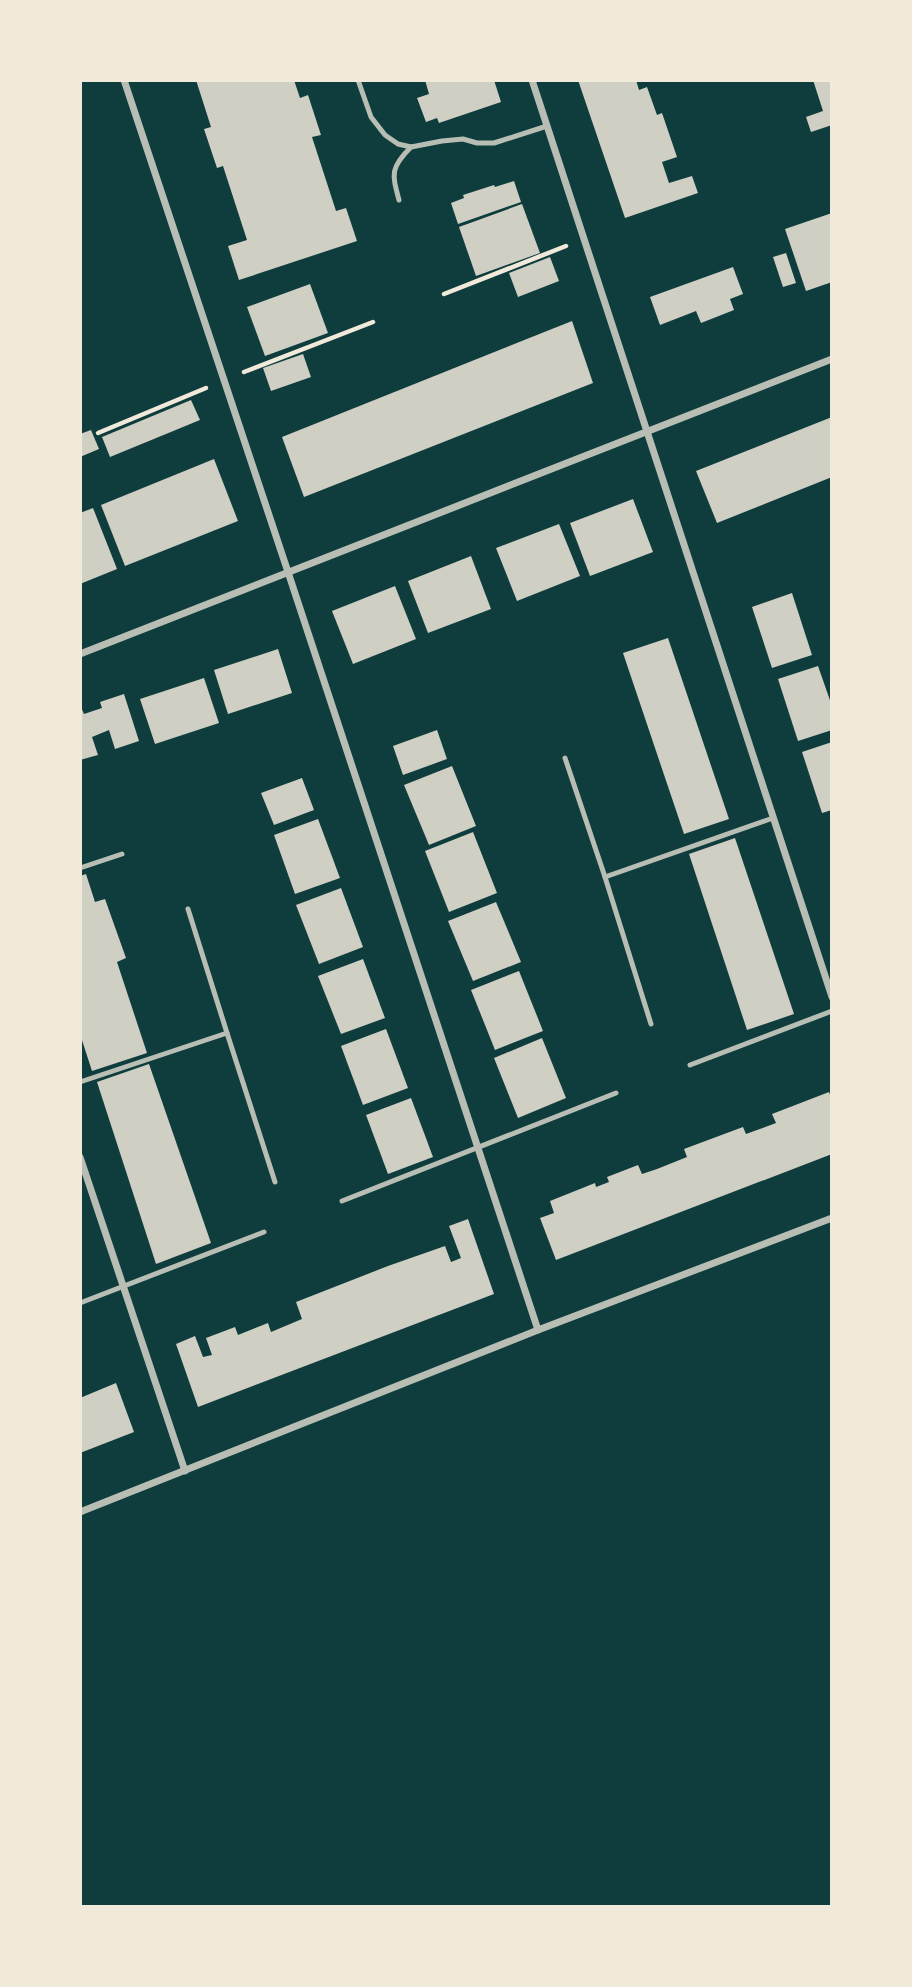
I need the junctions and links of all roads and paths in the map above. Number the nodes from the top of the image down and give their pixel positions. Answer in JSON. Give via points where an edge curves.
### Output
{"nodes":[{"id":1,"x":124,"y":80,"type":"edge"},
{"id":2,"x":358,"y":80,"type":"edge"},
{"id":3,"x":532,"y":80,"type":"edge"},
{"id":4,"x":547,"y":126,"type":"junction"},
{"id":5,"x":411,"y":147,"type":"junction"},
{"id":6,"x":399,"y":200,"type":"dead end"},
{"id":7,"x":584,"y":239,"type":"junction"},
{"id":8,"x":444,"y":294,"type":"dead end"},
{"id":9,"x":373,"y":322,"type":"dead end"},
{"id":10,"x":831,"y":359,"type":"edge"},
{"id":11,"x":225,"y":380,"type":"junction"},
{"id":12,"x":647,"y":430,"type":"junction"},
{"id":13,"x":98,"y":433,"type":"dead end"},
{"id":14,"x":288,"y":572,"type":"junction"},
{"id":15,"x":80,"y":654,"type":"edge"},
{"id":16,"x":565,"y":758,"type":"dead end"},
{"id":17,"x":773,"y":818,"type":"junction"},
{"id":18,"x":122,"y":854,"type":"dead end"},
{"id":19,"x":80,"y":868,"type":"edge"},
{"id":20,"x":605,"y":877,"type":"junction"},
{"id":21,"x":188,"y":909,"type":"dead end"},
{"id":22,"x":831,"y":997,"type":"edge"},
{"id":23,"x":831,"y":1011,"type":"edge"},
{"id":24,"x":651,"y":1024,"type":"dead end"},
{"id":25,"x":227,"y":1033,"type":"junction"},
{"id":26,"x":690,"y":1065,"type":"dead end"},
{"id":27,"x":80,"y":1083,"type":"edge"},
{"id":28,"x":617,"y":1093,"type":"dead end"},
{"id":29,"x":478,"y":1147,"type":"junction"},
{"id":30,"x":80,"y":1157,"type":"edge"},
{"id":31,"x":275,"y":1182,"type":"dead end"},
{"id":32,"x":342,"y":1201,"type":"dead end"},
{"id":33,"x":831,"y":1218,"type":"edge"},
{"id":34,"x":264,"y":1232,"type":"dead end"},
{"id":35,"x":123,"y":1286,"type":"junction"},
{"id":36,"x":80,"y":1303,"type":"edge"},
{"id":37,"x":538,"y":1330,"type":"junction"},
{"id":38,"x":185,"y":1471,"type":"junction"},
{"id":39,"x":80,"y":1512,"type":"edge"}],
"edges":[{"from":1,"to":11,"type":"street"},
{"from":2,"to":5,"type":"lane","via":[[371,117],[398,144]]},
{"from":3,"to":4,"type":"street"},
{"from":4,"to":5,"type":"lane","via":[[494,143],[463,139]]},
{"from":4,"to":7,"type":"street"},
{"from":5,"to":6,"type":"lane","via":[[400,158],[393,176]]},
{"from":7,"to":8,"type":"path"},
{"from":7,"to":12,"type":"street"},
{"from":9,"to":11,"type":"path"},
{"from":10,"to":12,"type":"street"},
{"from":11,"to":13,"type":"path"},
{"from":11,"to":14,"type":"street"},
{"from":12,"to":14,"type":"street"},
{"from":12,"to":17,"type":"street"},
{"from":14,"to":15,"type":"street"},
{"from":14,"to":29,"type":"street"},
{"from":16,"to":20,"type":"lane"},
{"from":17,"to":20,"type":"lane"},
{"from":17,"to":22,"type":"street"},
{"from":18,"to":19,"type":"lane"},
{"from":20,"to":24,"type":"lane"},
{"from":21,"to":25,"type":"lane"},
{"from":23,"to":26,"type":"lane"},
{"from":25,"to":27,"type":"lane"},
{"from":25,"to":31,"type":"lane"},
{"from":28,"to":29,"type":"lane"},
{"from":29,"to":32,"type":"lane"},
{"from":29,"to":37,"type":"street"},
{"from":30,"to":35,"type":"street"},
{"from":33,"to":37,"type":"street"},
{"from":34,"to":35,"type":"lane"},
{"from":35,"to":36,"type":"lane"},
{"from":35,"to":38,"type":"street"},
{"from":37,"to":38,"type":"street"},
{"from":38,"to":39,"type":"street"}]}
